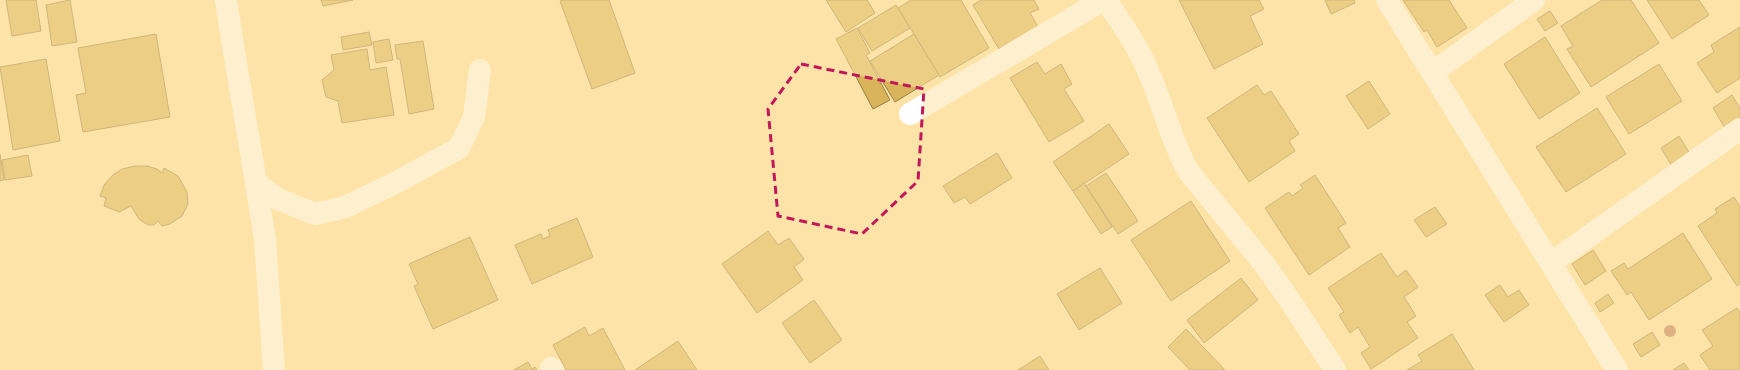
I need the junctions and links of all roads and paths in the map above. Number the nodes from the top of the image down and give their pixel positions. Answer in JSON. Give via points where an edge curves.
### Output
{"nodes":[{"id":1,"x":226,"y":0,"type":"edge"},
{"id":2,"x":1387,"y":0,"type":"edge"},
{"id":3,"x":1534,"y":0,"type":"edge"},
{"id":4,"x":1100,"y":1,"type":"edge"},
{"id":5,"x":480,"y":70,"type":"dead end"},
{"id":6,"x":1433,"y":72,"type":"junction"},
{"id":7,"x":910,"y":114,"type":"dead end"},
{"id":8,"x":1740,"y":129,"type":"edge"},
{"id":9,"x":256,"y":183,"type":"junction"},
{"id":10,"x":1551,"y":263,"type":"junction"},
{"id":11,"x":274,"y":370,"type":"edge"},
{"id":12,"x":1335,"y":370,"type":"edge"},
{"id":13,"x":1617,"y":370,"type":"edge"}],
"edges":[{"from":1,"to":9,"type":"street"},
{"from":2,"to":6,"type":"street"},
{"from":3,"to":6,"type":"street"},
{"from":4,"to":7,"type":"street"},
{"from":4,"to":12,"type":"street","via":[[1139,53],[1180,157],[1188,171],[1265,265]]},
{"from":5,"to":9,"type":"street","via":[[474,117],[459,148],[397,182],[345,208],[315,214],[278,199]]},
{"from":6,"to":10,"type":"street"},
{"from":8,"to":10,"type":"street"},
{"from":9,"to":11,"type":"street","via":[[265,240]]},
{"from":10,"to":13,"type":"street"}]}
